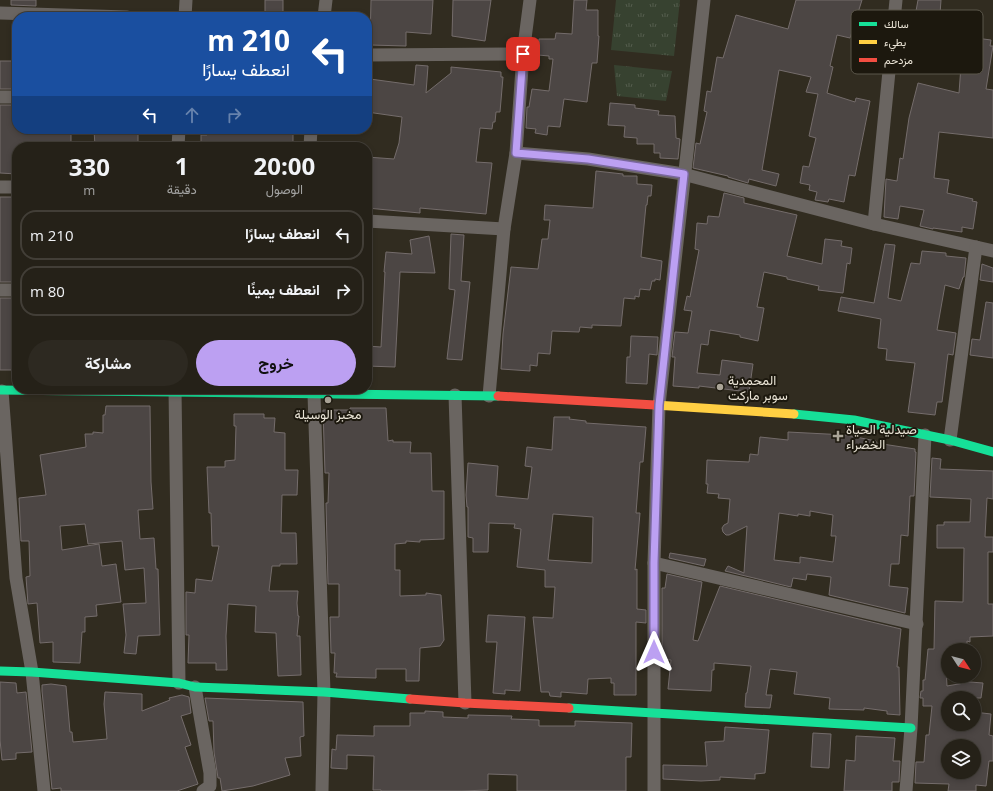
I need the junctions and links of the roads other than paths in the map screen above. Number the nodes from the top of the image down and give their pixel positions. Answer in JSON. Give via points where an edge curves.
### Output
{"nodes":[{"id":1,"x":186,"y":0,"type":"edge"},
{"id":2,"x":326,"y":0,"type":"edge"},
{"id":3,"x":530,"y":0,"type":"edge"},
{"id":4,"x":704,"y":0,"type":"edge"},
{"id":5,"x":896,"y":0,"type":"edge"},
{"id":6,"x":895,"y":10,"type":"edge"},
{"id":7,"x":0,"y":12,"type":"edge"},
{"id":8,"x":12,"y":12,"type":"edge"},
{"id":9,"x":185,"y":12,"type":"edge"},
{"id":10,"x":325,"y":12,"type":"edge"},
{"id":11,"x":523,"y":54,"type":"junction"},
{"id":12,"x":372,"y":55,"type":"edge"},
{"id":13,"x":889,"y":74,"type":"edge"},
{"id":14,"x":0,"y":97,"type":"edge"},
{"id":15,"x":12,"y":97,"type":"edge"},
{"id":16,"x":516,"y":153,"type":"junction"},
{"id":17,"x":684,"y":174,"type":"junction"},
{"id":18,"x":0,"y":187,"type":"edge"},
{"id":19,"x":12,"y":187,"type":"edge"},
{"id":20,"x":372,"y":221,"type":"edge"},
{"id":21,"x":874,"y":224,"type":"junction"},
{"id":22,"x":504,"y":229,"type":"junction"},
{"id":23,"x":976,"y":247,"type":"junction"},
{"id":24,"x":993,"y":251,"type":"edge"},
{"id":25,"x":0,"y":290,"type":"edge"},
{"id":26,"x":12,"y":290,"type":"edge"},
{"id":27,"x":1,"y":390,"type":"edge"},
{"id":28,"x":12,"y":390,"type":"edge"},
{"id":29,"x":174,"y":394,"type":"edge"},
{"id":30,"x":314,"y":394,"type":"joint"},
{"id":31,"x":455,"y":395,"type":"junction"},
{"id":32,"x":489,"y":396,"type":"junction"},
{"id":33,"x":659,"y":405,"type":"junction"},
{"id":34,"x":925,"y":435,"type":"junction"},
{"id":35,"x":950,"y":440,"type":"junction"},
{"id":36,"x":993,"y":452,"type":"edge"},
{"id":37,"x":654,"y":563,"type":"junction"},
{"id":38,"x":917,"y":624,"type":"junction"},
{"id":39,"x":0,"y":671,"type":"edge"},
{"id":40,"x":32,"y":672,"type":"junction"},
{"id":41,"x":179,"y":683,"type":"junction"},
{"id":42,"x":195,"y":687,"type":"junction"},
{"id":43,"x":324,"y":692,"type":"junction"},
{"id":44,"x":465,"y":704,"type":"junction"},
{"id":45,"x":654,"y":712,"type":"junction"},
{"id":46,"x":911,"y":728,"type":"junction"},
{"id":47,"x":44,"y":791,"type":"edge"},
{"id":48,"x":203,"y":791,"type":"edge"},
{"id":49,"x":322,"y":791,"type":"edge"},
{"id":50,"x":654,"y":791,"type":"edge"},
{"id":51,"x":906,"y":791,"type":"edge"}],
"edges":[{"from":1,"to":9,"type":"street"},
{"from":2,"to":10,"type":"street"},
{"from":3,"to":11,"type":"street"},
{"from":4,"to":17,"type":"street"},
{"from":5,"to":6,"type":"street"},
{"from":7,"to":8,"type":"street"},
{"from":11,"to":12,"type":"street"},
{"from":11,"to":16,"type":"street"},
{"from":13,"to":21,"type":"street"},
{"from":14,"to":15,"type":"street"},
{"from":16,"to":17,"type":"street","via":[[588,159]]},
{"from":16,"to":22,"type":"street"},
{"from":17,"to":21,"type":"street"},
{"from":17,"to":33,"type":"street"},
{"from":18,"to":19,"type":"street"},
{"from":20,"to":22,"type":"street"},
{"from":21,"to":23,"type":"street"},
{"from":22,"to":32,"type":"street"},
{"from":23,"to":24,"type":"street"},
{"from":23,"to":35,"type":"street"},
{"from":25,"to":26,"type":"street"},
{"from":27,"to":28,"type":"street"},
{"from":27,"to":40,"type":"street","via":[[16,578]]},
{"from":29,"to":41,"type":"street"},
{"from":30,"to":31,"type":"street"},
{"from":30,"to":43,"type":"street"},
{"from":31,"to":32,"type":"street"},
{"from":31,"to":44,"type":"street"},
{"from":32,"to":33,"type":"street"},
{"from":33,"to":34,"type":"street","via":[[854,420]]},
{"from":33,"to":37,"type":"street"},
{"from":34,"to":35,"type":"street"},
{"from":34,"to":38,"type":"street"},
{"from":35,"to":36,"type":"street"},
{"from":37,"to":38,"type":"street"},
{"from":37,"to":45,"type":"street"},
{"from":38,"to":46,"type":"street"},
{"from":39,"to":40,"type":"street"},
{"from":40,"to":41,"type":"street"},
{"from":40,"to":47,"type":"street"},
{"from":41,"to":42,"type":"street"},
{"from":42,"to":43,"type":"street"},
{"from":42,"to":48,"type":"street","via":[[210,773],[210,786]]},
{"from":43,"to":44,"type":"street"},
{"from":43,"to":49,"type":"street"},
{"from":44,"to":45,"type":"street"},
{"from":45,"to":46,"type":"street"},
{"from":45,"to":50,"type":"street"},
{"from":46,"to":51,"type":"street"}]}
